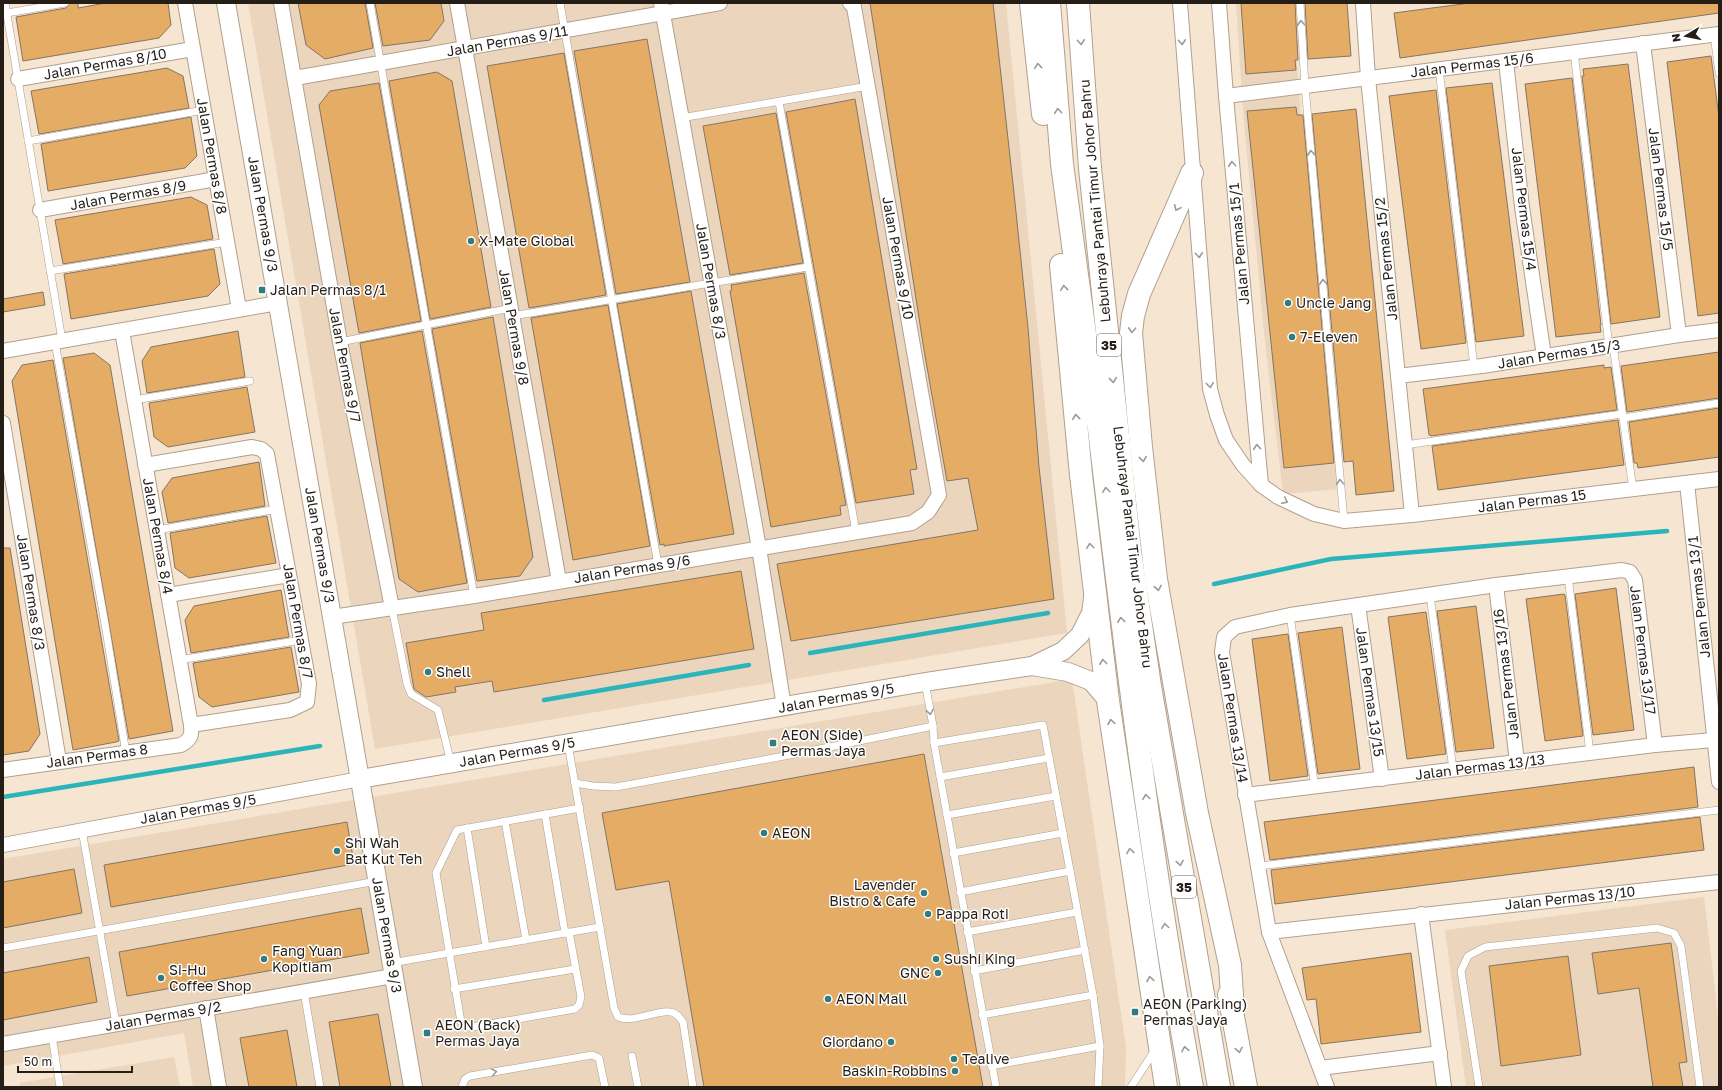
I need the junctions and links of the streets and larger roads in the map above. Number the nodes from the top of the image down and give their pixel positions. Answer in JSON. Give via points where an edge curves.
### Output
{"nodes":[{"id":1,"x":185,"y":3,"type":"edge"},
{"id":2,"x":226,"y":3,"type":"edge"},
{"id":3,"x":281,"y":3,"type":"edge"},
{"id":4,"x":457,"y":3,"type":"edge"},
{"id":5,"x":720,"y":3,"type":"edge"},
{"id":6,"x":850,"y":3,"type":"edge"},
{"id":7,"x":1031,"y":3,"type":"edge"},
{"id":8,"x":1035,"y":3,"type":"edge"},
{"id":9,"x":1049,"y":3,"type":"edge"},
{"id":10,"x":1078,"y":3,"type":"edge"},
{"id":11,"x":1180,"y":3,"type":"edge"},
{"id":12,"x":1219,"y":3,"type":"edge"},
{"id":13,"x":1363,"y":3,"type":"edge"},
{"id":14,"x":662,"y":8,"type":"edge"},
{"id":15,"x":1034,"y":26,"type":"junction"},
{"id":16,"x":1716,"y":34,"type":"edge"},
{"id":17,"x":1643,"y":43,"type":"junction"},
{"id":18,"x":465,"y":48,"type":"junction"},
{"id":19,"x":193,"y":49,"type":"junction"},
{"id":20,"x":1506,"y":61,"type":"junction"},
{"id":21,"x":295,"y":78,"type":"junction"},
{"id":22,"x":1368,"y":78,"type":"junction"},
{"id":23,"x":18,"y":79,"type":"road end"},
{"id":24,"x":1226,"y":96,"type":"junction"},
{"id":25,"x":1192,"y":173,"type":"junction"},
{"id":26,"x":216,"y":179,"type":"junction"},
{"id":27,"x":40,"y":210,"type":"road end"},
{"id":28,"x":278,"y":303,"type":"junction"},
{"id":29,"x":239,"y":309,"type":"junction"},
{"id":30,"x":1719,"y":330,"type":"edge"},
{"id":31,"x":122,"y":331,"type":"junction"},
{"id":32,"x":1679,"y":335,"type":"junction"},
{"id":33,"x":3,"y":351,"type":"edge"},
{"id":34,"x":1544,"y":356,"type":"junction"},
{"id":35,"x":1398,"y":376,"type":"junction"},
{"id":36,"x":3,"y":423,"type":"edge"},
{"id":37,"x":145,"y":465,"type":"junction"},
{"id":38,"x":1719,"y":479,"type":"edge"},
{"id":39,"x":1687,"y":484,"type":"junction"},
{"id":40,"x":1261,"y":486,"type":"junction"},
{"id":41,"x":928,"y":512,"type":"joint"},
{"id":42,"x":1412,"y":515,"type":"junction"},
{"id":43,"x":758,"y":548,"type":"junction"},
{"id":44,"x":289,"y":575,"type":"junction"},
{"id":45,"x":559,"y":582,"type":"junction"},
{"id":46,"x":1094,"y":585,"type":"junction"},
{"id":47,"x":1496,"y":586,"type":"junction"},
{"id":48,"x":168,"y":595,"type":"junction"},
{"id":49,"x":1358,"y":605,"type":"junction"},
{"id":50,"x":392,"y":608,"type":"junction"},
{"id":51,"x":332,"y":617,"type":"junction"},
{"id":52,"x":1032,"y":666,"type":"junction"},
{"id":53,"x":1150,"y":686,"type":"junction"},
{"id":54,"x":1108,"y":701,"type":"junction"},
{"id":55,"x":784,"y":707,"type":"junction"},
{"id":56,"x":191,"y":725,"type":"junction"},
{"id":57,"x":1714,"y":740,"type":"junction"},
{"id":58,"x":189,"y":741,"type":"joint"},
{"id":59,"x":1655,"y":745,"type":"junction"},
{"id":60,"x":59,"y":761,"type":"junction"},
{"id":61,"x":1517,"y":762,"type":"junction"},
{"id":62,"x":3,"y":770,"type":"edge"},
{"id":63,"x":360,"y":779,"type":"junction"},
{"id":64,"x":1382,"y":779,"type":"junction"},
{"id":65,"x":1719,"y":782,"type":"edge"},
{"id":66,"x":1245,"y":796,"type":"junction"},
{"id":67,"x":3,"y":845,"type":"edge"},
{"id":68,"x":1719,"y":882,"type":"edge"},
{"id":69,"x":1421,"y":914,"type":"junction"},
{"id":70,"x":1269,"y":932,"type":"junction"},
{"id":71,"x":392,"y":969,"type":"junction"},
{"id":72,"x":206,"y":1008,"type":"junction"},
{"id":73,"x":1232,"y":1010,"type":"junction"},
{"id":74,"x":3,"y":1044,"type":"edge"},
{"id":75,"x":1440,"y":1053,"type":"junction"},
{"id":76,"x":1320,"y":1068,"type":"junction"},
{"id":77,"x":219,"y":1087,"type":"edge"},
{"id":78,"x":413,"y":1087,"type":"edge"},
{"id":79,"x":1166,"y":1087,"type":"edge"},
{"id":80,"x":1192,"y":1087,"type":"edge"},
{"id":81,"x":1219,"y":1087,"type":"edge"},
{"id":82,"x":1246,"y":1087,"type":"edge"},
{"id":83,"x":1327,"y":1087,"type":"edge"},
{"id":84,"x":1444,"y":1087,"type":"edge"}],
"edges":[{"from":1,"to":19,"type":"street","name":"Jalan Permas 8/8"},
{"from":2,"to":28,"type":"street","name":"Jalan Permas 9/3"},
{"from":3,"to":21,"type":"street","name":"Jalan Permas 9/7"},
{"from":4,"to":18,"type":"street","name":"Jalan Permas 9/8"},
{"from":5,"to":14,"type":"street","name":"Jalan Permas 9/11"},
{"from":6,"to":41,"type":"street","name":"Jalan Permas 9/10","via":[[854,7],[939,495]]},
{"from":7,"to":15,"type":"highway"},
{"from":8,"to":15,"type":"highway"},
{"from":80,"to":9,"type":"highway","name":"Lebuhraya Pantai Timur Johor Bahru","number":"35","one_way":true,"via":[[1177,1006],[1126,658],[1099,430],[1062,164]]},
{"from":10,"to":53,"type":"highway","name":"Lebuhraya Pantai Timur Johor Bahru","number":"35","one_way":true,"via":[[1090,168],[1130,544]]},
{"from":11,"to":25,"type":"street","name":"Jalan Permas 15","one_way":true},
{"from":12,"to":24,"type":"street","name":"Jalan Permas 15/1"},
{"from":13,"to":22,"type":"street","name":"Jalan Permas 15/2"},
{"from":14,"to":18,"type":"street","name":"Jalan Permas 9/11","via":[[564,31]]},
{"from":14,"to":43,"type":"street","name":"Jalan Permas 8/3"},
{"from":46,"to":15,"type":"highway","one_way":true},
{"from":16,"to":17,"type":"street","name":"Jalan Permas 15/6"},
{"from":17,"to":20,"type":"street","name":"Jalan Permas 15/6"},
{"from":17,"to":32,"type":"street","name":"Jalan Permas 15/5"},
{"from":18,"to":21,"type":"street","name":"Jalan Permas 9/11"},
{"from":18,"to":45,"type":"street","name":"Jalan Permas 9/8"},
{"from":19,"to":23,"type":"street","name":"Jalan Permas 8/10"},
{"from":19,"to":26,"type":"street","name":"Jalan Permas 8/8"},
{"from":20,"to":22,"type":"street","name":"Jalan Permas 15/6"},
{"from":20,"to":34,"type":"street","name":"Jalan Permas 15/4","via":[[1522,207]]},
{"from":21,"to":50,"type":"street","name":"Jalan Permas 9/7","via":[[340,342]]},
{"from":22,"to":24,"type":"street","name":"Jalan Permas 15/6"},
{"from":22,"to":35,"type":"street","name":"Jalan Permas 15/2"},
{"from":40,"to":24,"type":"street","name":"Jalan Permas 15/1","one_way":true},
{"from":25,"to":40,"type":"street","name":"Jalan Permas 15","one_way":true,"via":[[1210,389],[1226,440]]},
{"from":25,"to":73,"type":"highway","one_way":true,"via":[[1139,294],[1131,333],[1156,579],[1197,813],[1230,965]]},
{"from":26,"to":27,"type":"street","name":"Jalan Permas 8/9"},
{"from":26,"to":29,"type":"street","name":"Jalan Permas 8/8"},
{"from":28,"to":29,"type":"street"},
{"from":28,"to":51,"type":"street","name":"Jalan Permas 9/3"},
{"from":29,"to":31,"type":"street"},
{"from":30,"to":32,"type":"street","name":"Jalan Permas 15/3"},
{"from":31,"to":33,"type":"street"},
{"from":31,"to":37,"type":"street","name":"Jalan Permas 8/4"},
{"from":32,"to":34,"type":"street","name":"Jalan Permas 15/3"},
{"from":34,"to":35,"type":"street","name":"Jalan Permas 15/3"},
{"from":35,"to":42,"type":"street","name":"Jalan Permas 15/2"},
{"from":36,"to":60,"type":"street","name":"Jalan Permas 8/3"},
{"from":37,"to":44,"type":"street","name":"Jalan Permas 8/7","via":[[241,448],[261,449],[267,454]]},
{"from":37,"to":48,"type":"street","name":"Jalan Permas 8/4"},
{"from":38,"to":39,"type":"street","name":"Jalan Permas 15"},
{"from":39,"to":42,"type":"street","name":"Jalan Permas 15"},
{"from":39,"to":57,"type":"street","name":"Jalan Permas 13/1"},
{"from":40,"to":42,"type":"street","name":"Jalan Permas 15","one_way":true,"via":[[1314,514],[1344,520]]},
{"from":41,"to":43,"type":"street","name":"Jalan Permas 9/6","via":[[912,523]]},
{"from":43,"to":45,"type":"street","name":"Jalan Permas 9/6"},
{"from":43,"to":55,"type":"street","name":"Jalan Permas 8/3"},
{"from":44,"to":48,"type":"street"},
{"from":44,"to":56,"type":"street","name":"Jalan Permas 8/7","via":[[309,684],[307,702],[290,710]]},
{"from":45,"to":50,"type":"street","name":"Jalan Permas 9/6"},
{"from":46,"to":52,"type":"street","name":"Jalan Permas 9/5","via":[[1091,613],[1080,635],[1064,651]]},
{"from":54,"to":46,"type":"highway","one_way":true},
{"from":47,"to":49,"type":"street","name":"Jalan Permas 13/14"},
{"from":47,"to":59,"type":"street","name":"Jalan Permas 13/17","via":[[1622,570],[1630,572],[1635,580]]},
{"from":47,"to":61,"type":"street","name":"Jalan Permas 13/16"},
{"from":48,"to":56,"type":"street","name":"Jalan Permas 8/4"},
{"from":49,"to":64,"type":"street","name":"Jalan Permas 13/15"},
{"from":49,"to":66,"type":"street","name":"Jalan Permas 13/14","via":[[1290,615],[1235,627],[1224,637],[1222,652]]},
{"from":50,"to":51,"type":"street","name":"Jalan Permas 9/6"},
{"from":51,"to":63,"type":"street","name":"Jalan Permas 9/3"},
{"from":52,"to":54,"type":"street","name":"Jalan Permas 9/5","via":[[1068,672],[1091,681]]},
{"from":52,"to":55,"type":"street","name":"Jalan Permas 9/5"},
{"from":53,"to":73,"type":"highway"},
{"from":53,"to":81,"type":"highway","name":"Lebuhraya Pantai Timur Johor Bahru","number":"35","one_way":true},
{"from":79,"to":54,"type":"highway","one_way":true},
{"from":55,"to":63,"type":"street","name":"Jalan Permas 9/5"},
{"from":56,"to":58,"type":"street","name":"Jalan Permas 8/4","via":[[192,736]]},
{"from":57,"to":59,"type":"street","name":"Jalan Permas 13/13"},
{"from":57,"to":65,"type":"street","name":"Jalan Permas 13/1"},
{"from":58,"to":60,"type":"street","name":"Jalan Permas 8","via":[[181,745]]},
{"from":59,"to":61,"type":"street","name":"Jalan Permas 13/13"},
{"from":60,"to":62,"type":"street","name":"Jalan Permas 8"},
{"from":61,"to":64,"type":"street","name":"Jalan Permas 13/13"},
{"from":63,"to":67,"type":"street","name":"Jalan Permas 9/5"},
{"from":63,"to":71,"type":"street","name":"Jalan Permas 9/3"},
{"from":64,"to":66,"type":"street","name":"Jalan Permas 13/13"},
{"from":66,"to":70,"type":"street","name":"Jalan Permas 13/14"},
{"from":68,"to":69,"type":"street","name":"Jalan Permas 13/10"},
{"from":69,"to":70,"type":"street","name":"Jalan Permas 13/10"},
{"from":69,"to":75,"type":"street"},
{"from":70,"to":76,"type":"street"},
{"from":71,"to":72,"type":"street","name":"Jalan Permas 9/2","via":[[304,991]]},
{"from":71,"to":78,"type":"street","name":"Jalan Permas 9/3"},
{"from":72,"to":74,"type":"street","name":"Jalan Permas 9/2"},
{"from":72,"to":77,"type":"street"},
{"from":73,"to":82,"type":"highway","one_way":true},
{"from":75,"to":76,"type":"street"},
{"from":75,"to":84,"type":"street"},
{"from":76,"to":83,"type":"street"}]}
